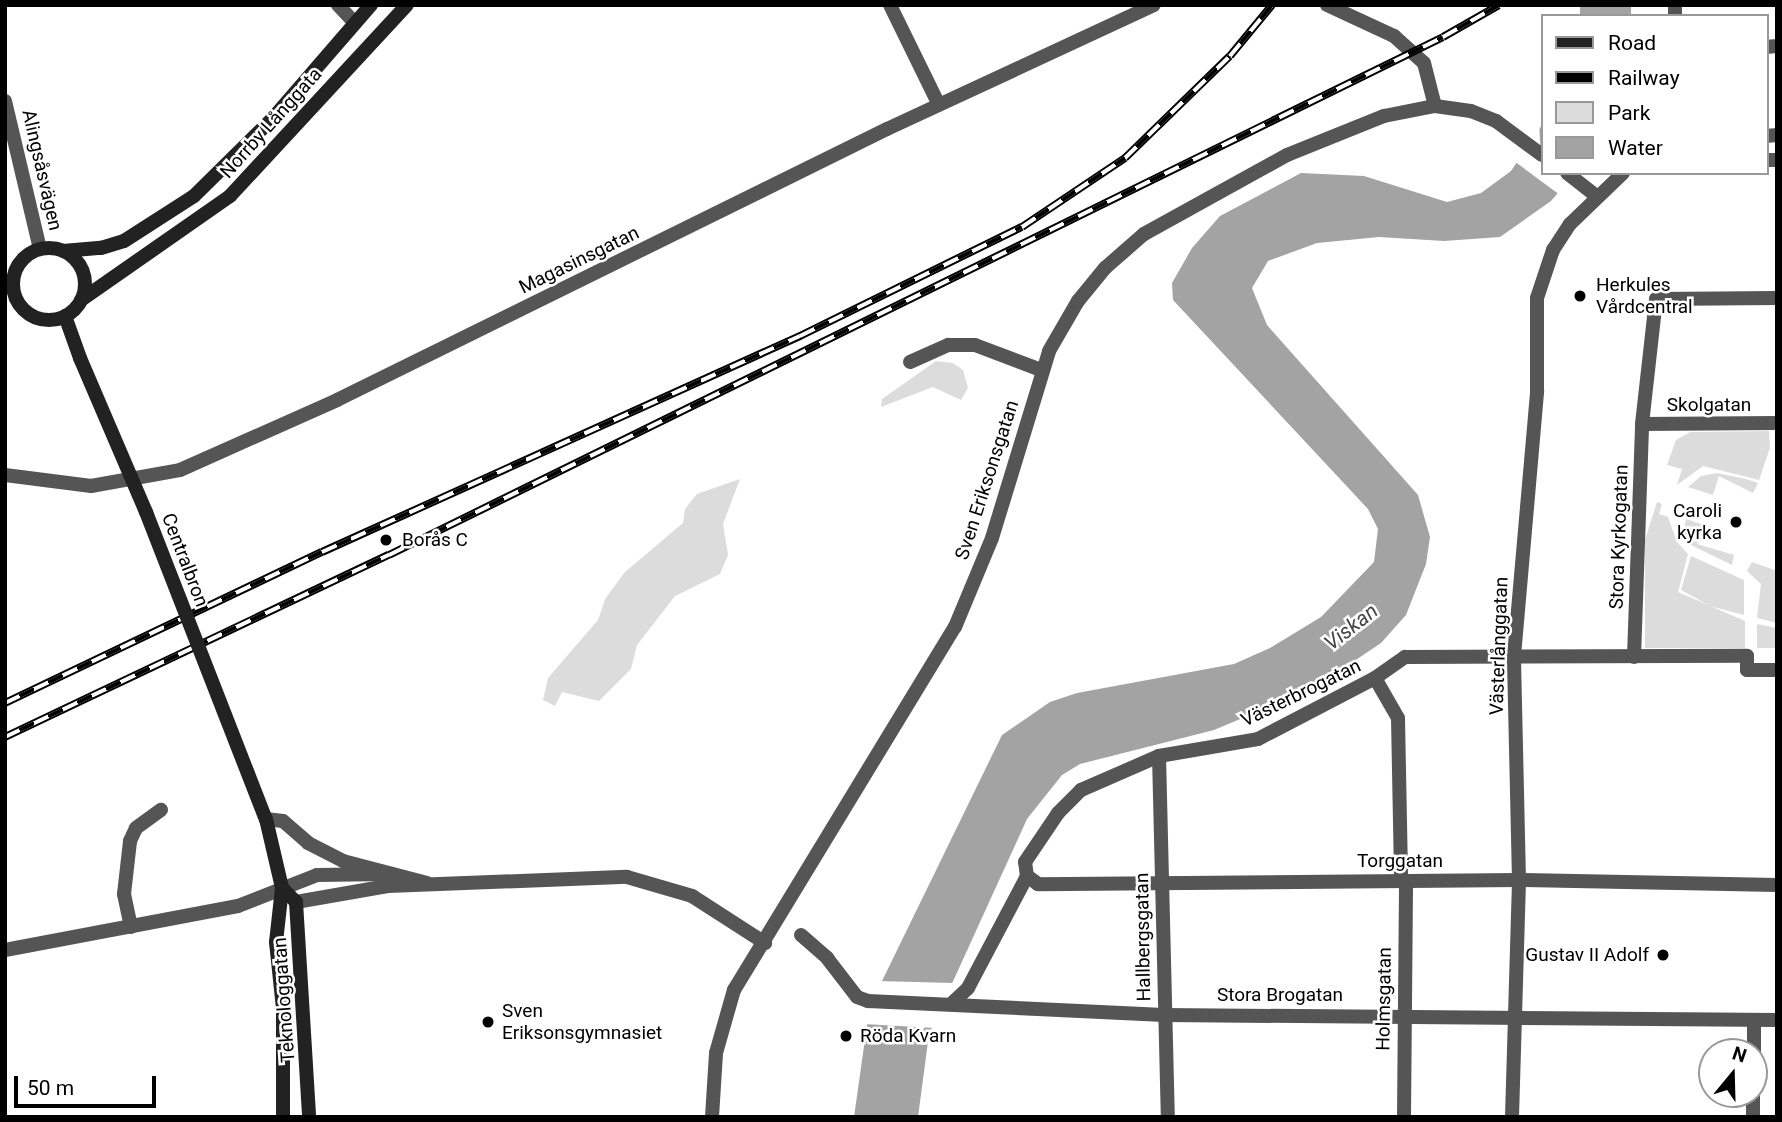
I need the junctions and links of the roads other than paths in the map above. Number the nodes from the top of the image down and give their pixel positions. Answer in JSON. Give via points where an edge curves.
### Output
{"nodes":[{"id":1,"x":338,"y":5,"type":"edge"},
{"id":2,"x":371,"y":5,"type":"edge"},
{"id":3,"x":407,"y":5,"type":"edge"},
{"id":4,"x":890,"y":5,"type":"edge"},
{"id":5,"x":1154,"y":5,"type":"edge"},
{"id":6,"x":1327,"y":5,"type":"edge"},
{"id":7,"x":354,"y":22,"type":"junction"},
{"id":8,"x":5,"y":101,"type":"edge"},
{"id":9,"x":939,"y":105,"type":"junction"},
{"id":10,"x":1435,"y":106,"type":"junction"},
{"id":11,"x":1540,"y":154,"type":"edge"},
{"id":12,"x":1620,"y":175,"type":"edge"},
{"id":13,"x":1572,"y":176,"type":"edge"},
{"id":14,"x":1595,"y":195,"type":"junction"},
{"id":15,"x":40,"y":249,"type":"junction"},
{"id":16,"x":63,"y":251,"type":"junction"},
{"id":17,"x":10,"y":295,"type":"edge"},
{"id":18,"x":1777,"y":298,"type":"edge"},
{"id":19,"x":81,"y":300,"type":"junction"},
{"id":20,"x":65,"y":316,"type":"junction"},
{"id":21,"x":910,"y":362,"type":"dead end"},
{"id":22,"x":1041,"y":370,"type":"junction"},
{"id":23,"x":1777,"y":423,"type":"edge"},
{"id":24,"x":1642,"y":424,"type":"junction"},
{"id":25,"x":5,"y":475,"type":"edge"},
{"id":26,"x":1514,"y":656,"type":"junction"},
{"id":27,"x":1634,"y":657,"type":"junction"},
{"id":28,"x":1777,"y":670,"type":"edge"},
{"id":29,"x":1375,"y":678,"type":"junction"},
{"id":30,"x":1159,"y":756,"type":"junction"},
{"id":31,"x":161,"y":810,"type":"dead end"},
{"id":32,"x":266,"y":819,"type":"junction"},
{"id":33,"x":390,"y":874,"type":"junction"},
{"id":34,"x":1027,"y":876,"type":"junction"},
{"id":35,"x":1162,"y":880,"type":"junction"},
{"id":36,"x":1519,"y":880,"type":"junction"},
{"id":37,"x":1403,"y":881,"type":"junction"},
{"id":38,"x":430,"y":884,"type":"junction"},
{"id":39,"x":1777,"y":885,"type":"edge"},
{"id":40,"x":282,"y":888,"type":"junction"},
{"id":41,"x":296,"y":902,"type":"junction"},
{"id":42,"x":131,"y":927,"type":"junction"},
{"id":43,"x":801,"y":935,"type":"dead end"},
{"id":44,"x":765,"y":943,"type":"junction"},
{"id":45,"x":5,"y":950,"type":"edge"},
{"id":46,"x":951,"y":1004,"type":"junction"},
{"id":47,"x":1402,"y":1014,"type":"junction"},
{"id":48,"x":1164,"y":1015,"type":"junction"},
{"id":49,"x":1517,"y":1015,"type":"junction"},
{"id":50,"x":1754,"y":1020,"type":"junction"},
{"id":51,"x":1777,"y":1020,"type":"edge"},
{"id":52,"x":1754,"y":1038,"type":"edge"},
{"id":53,"x":283,"y":1117,"type":"edge"},
{"id":54,"x":309,"y":1117,"type":"edge"},
{"id":55,"x":712,"y":1117,"type":"edge"},
{"id":56,"x":1168,"y":1117,"type":"edge"},
{"id":57,"x":1404,"y":1117,"type":"edge"},
{"id":58,"x":1513,"y":1117,"type":"edge"}],
"edges":[{"from":1,"to":7,"type":"street"},
{"from":2,"to":7,"type":"main road","name":"Norrby Långgata"},
{"from":3,"to":19,"type":"main road","name":"Norrby Långgata","via":[[230,196]]},
{"from":4,"to":9,"type":"street"},
{"from":5,"to":9,"type":"street","name":"Magasinsgatan"},
{"from":6,"to":10,"type":"street","via":[[1370,22],[1414,54],[1431,79]]},
{"from":7,"to":16,"type":"main road","name":"Norrby Långgata","via":[[273,118],[194,196],[124,241]]},
{"from":8,"to":15,"type":"street","name":"Alingsåsvägen"},
{"from":9,"to":25,"type":"street","name":"Magasinsgatan","via":[[337,400],[180,470],[91,486]]},
{"from":10,"to":11,"type":"street","name":"Sven Eriksonsgatan","via":[[1484,116]]},
{"from":10,"to":22,"type":"street","name":"Sven Eriksonsgatan","via":[[1384,116],[1287,155],[1144,234],[1105,268],[1078,301]]},
{"from":12,"to":14,"type":"street","name":"Västerlånggatan"},
{"from":13,"to":14,"type":"street"},
{"from":14,"to":26,"type":"street","name":"Västerlånggatan","via":[[1553,250],[1537,298],[1537,391]]},
{"from":15,"to":16,"type":"main road"},
{"from":15,"to":17,"type":"main road","via":[[17,268]]},
{"from":16,"to":19,"type":"main road","via":[[82,268],[85,288]]},
{"from":17,"to":20,"type":"main road","via":[[37,317]]},
{"from":18,"to":24,"type":"street","name":"Stora Kyrkogatan","via":[[1656,299]]},
{"from":19,"to":20,"type":"main road"},
{"from":20,"to":32,"type":"main road","name":"Centralbron","bridge":true},
{"from":21,"to":22,"type":"street","via":[[948,345],[975,345]]},
{"from":22,"to":44,"type":"street","name":"Sven Eriksonsgatan","via":[[992,538],[956,627]]},
{"from":23,"to":24,"type":"street","name":"Skolgatan"},
{"from":24,"to":27,"type":"street","name":"Stora Kyrkogatan"},
{"from":26,"to":27,"type":"street"},
{"from":26,"to":29,"type":"street","name":"Västerbrogatan","via":[[1405,657]]},
{"from":26,"to":36,"type":"street","name":"Västerlånggatan"},
{"from":27,"to":28,"type":"street","via":[[1747,656],[1747,670]]},
{"from":29,"to":30,"type":"street","name":"Västerbrogatan","via":[[1258,739]]},
{"from":29,"to":37,"type":"street","name":"Holmsgatan","via":[[1398,718]]},
{"from":30,"to":34,"type":"street","name":"Västerbrogatan","via":[[1081,790],[1058,813],[1025,862]]},
{"from":30,"to":35,"type":"street","name":"Hallbergsgatan"},
{"from":31,"to":42,"type":"street","via":[[136,828],[130,841],[124,894]]},
{"from":32,"to":33,"type":"street","via":[[283,821],[308,843],[343,861]]},
{"from":32,"to":40,"type":"main road","name":"Teknologgatan"},
{"from":33,"to":38,"type":"street"},
{"from":33,"to":40,"type":"street","via":[[317,875]]},
{"from":34,"to":35,"type":"street","name":"Torggatan","via":[[1038,884]]},
{"from":34,"to":46,"type":"street","name":"Västerbrogatan","via":[[968,988]]},
{"from":35,"to":37,"type":"street","name":"Torggatan"},
{"from":35,"to":48,"type":"street","name":"Hallbergsgatan"},
{"from":36,"to":37,"type":"street","name":"Torggatan"},
{"from":36,"to":39,"type":"street","name":"Torggatan"},
{"from":36,"to":49,"type":"street","name":"Västerlånggatan"},
{"from":37,"to":47,"type":"street","name":"Holmsgatan"},
{"from":38,"to":41,"type":"street"},
{"from":38,"to":44,"type":"street","via":[[591,876],[642,880],[692,895]]},
{"from":40,"to":41,"type":"main road"},
{"from":40,"to":42,"type":"street","via":[[238,906]]},
{"from":40,"to":53,"type":"main road","name":"Teknologgatan","via":[[276,942],[283,1009]]},
{"from":41,"to":54,"type":"main road","name":"Teknologgatan"},
{"from":42,"to":45,"type":"street"},
{"from":43,"to":46,"type":"street","via":[[848,981],[857,997]]},
{"from":44,"to":55,"type":"street","name":"Sven Eriksonsgatan","via":[[734,990],[723,1019]]},
{"from":46,"to":48,"type":"street","name":"Stora Brogatan"},
{"from":47,"to":48,"type":"street","name":"Stora Brogatan"},
{"from":47,"to":49,"type":"street","name":"Stora Brogatan"},
{"from":47,"to":57,"type":"street","name":"Holmsgatan"},
{"from":48,"to":56,"type":"street","name":"Hallbergsgatan"},
{"from":49,"to":50,"type":"street","name":"Stora Brogatan"},
{"from":49,"to":58,"type":"street","name":"Västerlånggatan"},
{"from":50,"to":51,"type":"street","name":"Stora Brogatan"},
{"from":50,"to":52,"type":"street"}]}
